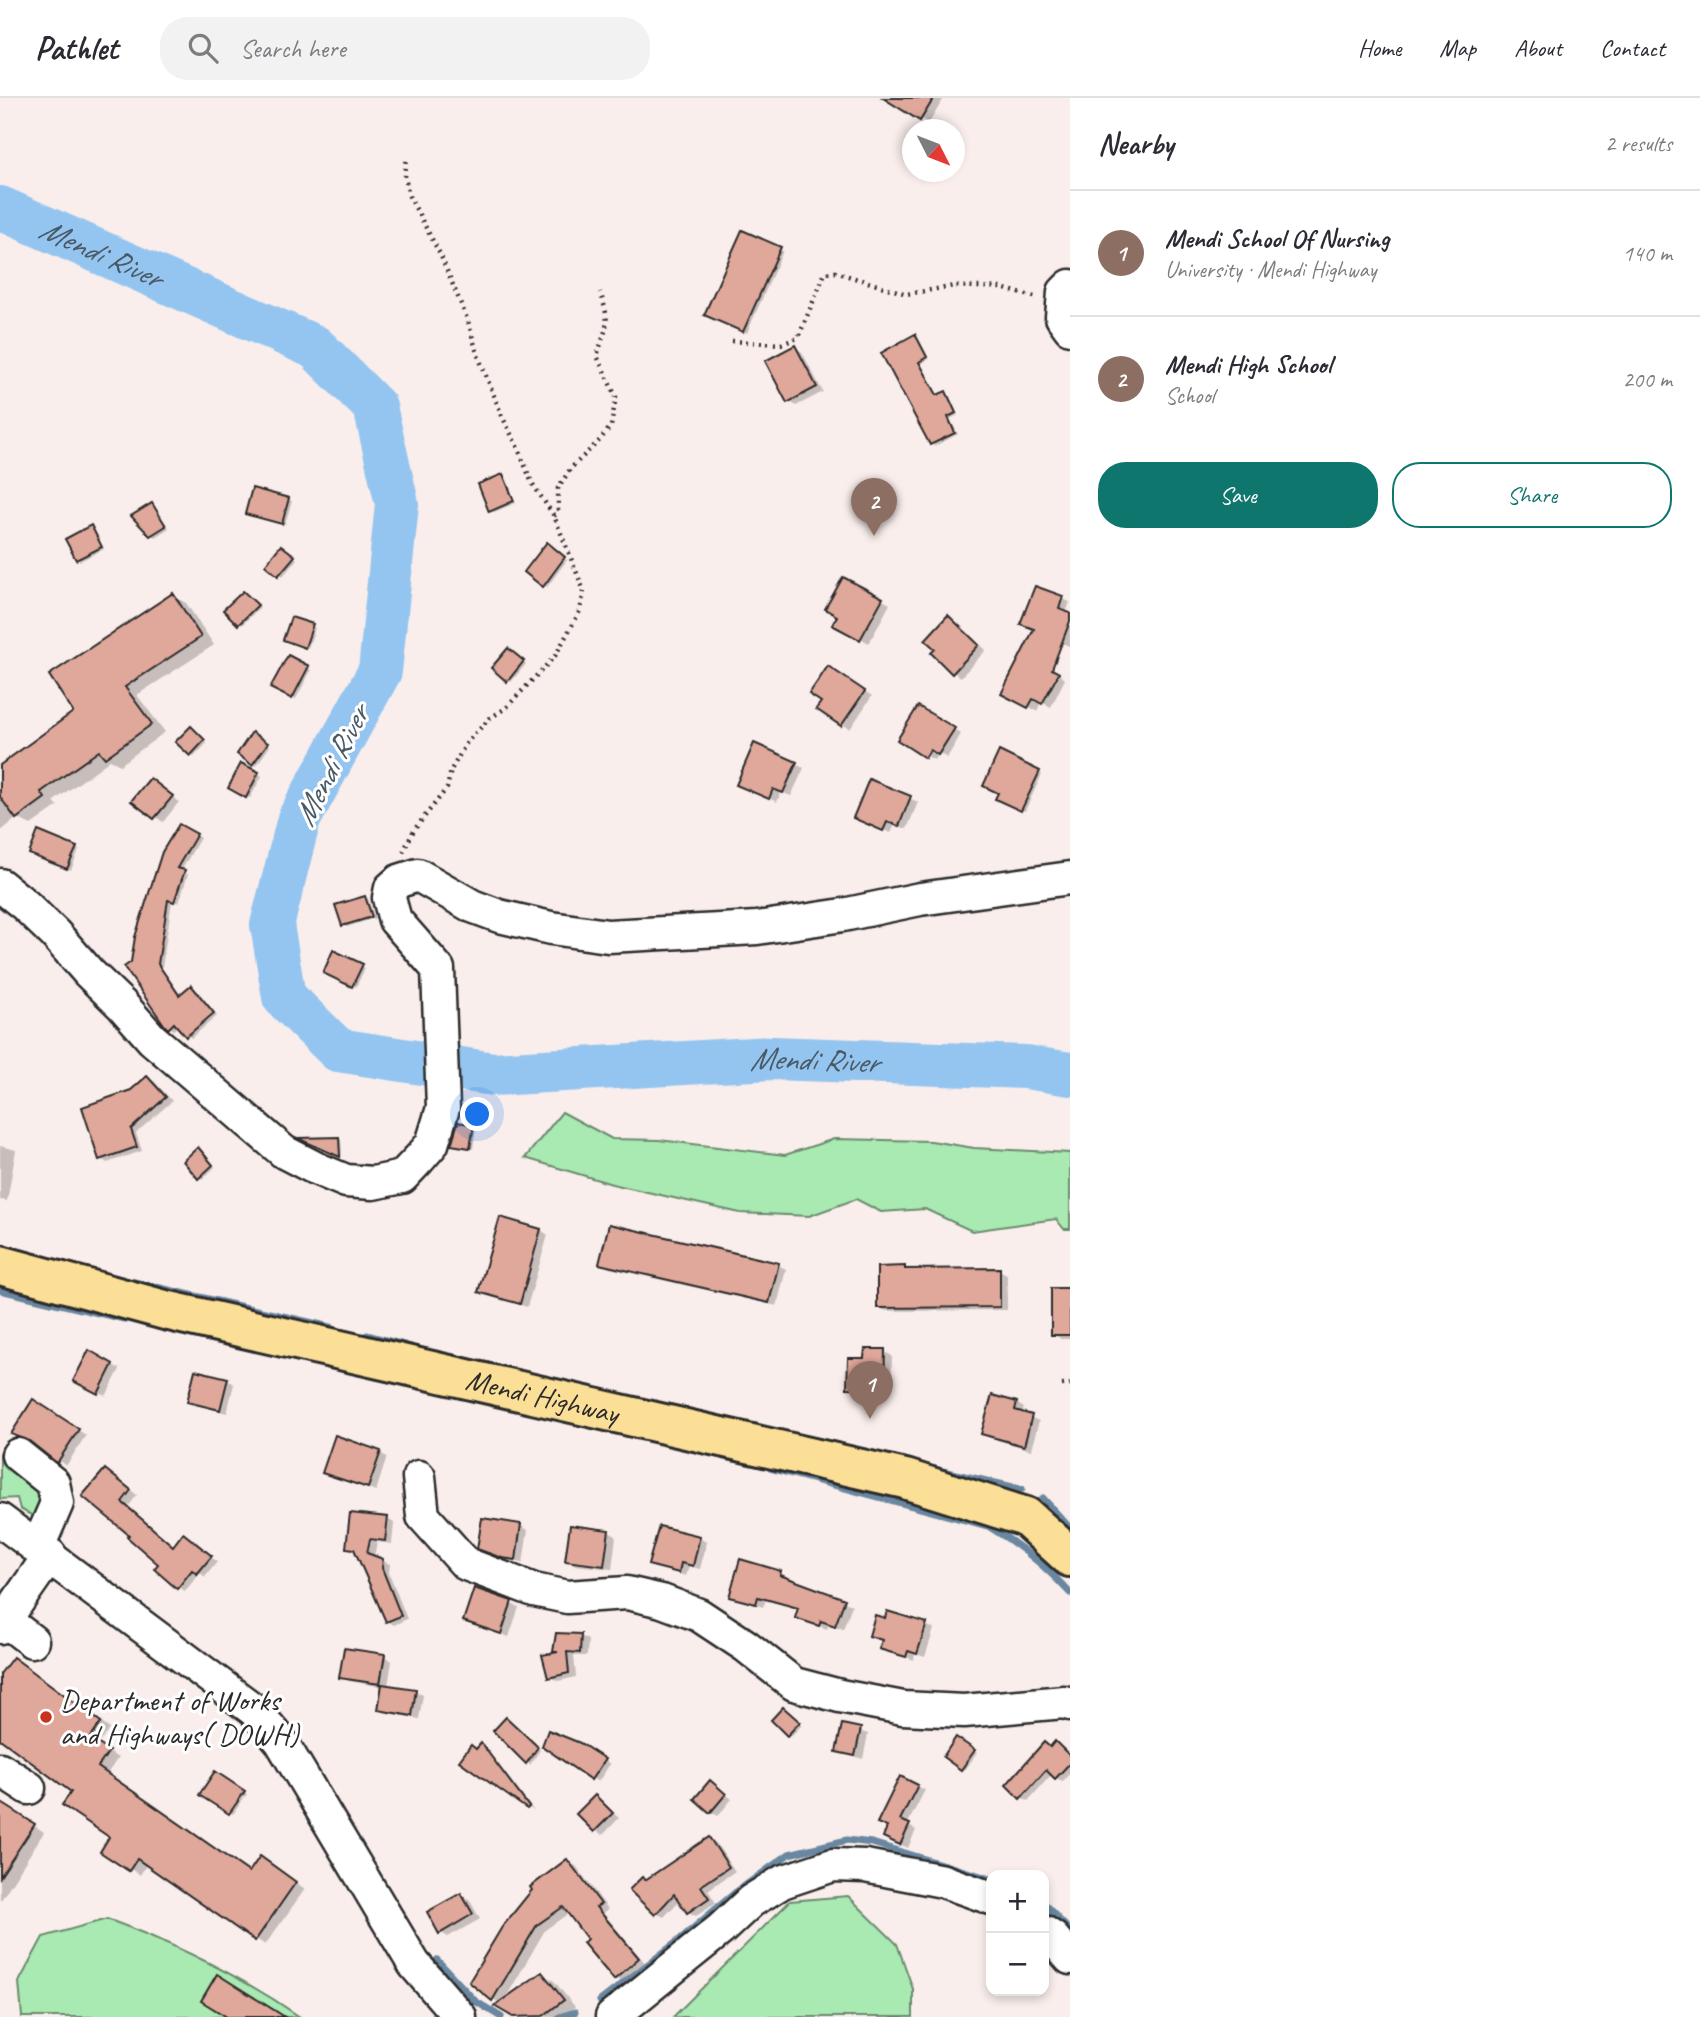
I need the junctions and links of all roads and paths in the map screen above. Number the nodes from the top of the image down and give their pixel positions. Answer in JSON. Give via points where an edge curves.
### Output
{"nodes":[{"id":1,"x":406,"y":159,"type":"dead end"},
{"id":2,"x":600,"y":292,"type":"dead end"},
{"id":3,"x":1068,"y":306,"type":"edge"},
{"id":4,"x":732,"y":341,"type":"dead end"},
{"id":5,"x":554,"y":516,"type":"junction"},
{"id":6,"x":1070,"y":878,"type":"edge"},
{"id":7,"x":399,"y":881,"type":"junction"},
{"id":8,"x":0,"y":885,"type":"edge"},
{"id":9,"x":0,"y":1265,"type":"edge"},
{"id":10,"x":1070,"y":1384,"type":"edge"},
{"id":11,"x":1062,"y":1385,"type":"dead end"},
{"id":12,"x":18,"y":1455,"type":"dead end"},
{"id":13,"x":419,"y":1477,"type":"dead end"},
{"id":14,"x":0,"y":1520,"type":"edge"},
{"id":15,"x":44,"y":1551,"type":"junction"},
{"id":16,"x":1070,"y":1557,"type":"edge"},
{"id":17,"x":3,"y":1624,"type":"edge"},
{"id":18,"x":32,"y":1641,"type":"dead end"},
{"id":19,"x":1070,"y":1704,"type":"edge"},
{"id":20,"x":0,"y":1769,"type":"edge"},
{"id":21,"x":29,"y":1788,"type":"dead end"},
{"id":22,"x":986,"y":1896,"type":"edge"},
{"id":23,"x":1046,"y":1933,"type":"edge"},
{"id":24,"x":1070,"y":1958,"type":"edge"},
{"id":25,"x":460,"y":2017,"type":"edge"},
{"id":26,"x":612,"y":2017,"type":"edge"}],
"edges":[{"from":1,"to":5,"type":"path","via":[[409,196],[440,254],[502,416]]},
{"from":2,"to":5,"type":"path","via":[[608,324],[597,356],[616,397],[611,426],[558,488]]},
{"from":3,"to":4,"type":"path","via":[[1001,288],[954,286],[907,294],[825,273],[799,338],[780,344]]},
{"from":5,"to":7,"type":"path","via":[[584,591],[580,611],[538,676],[460,752],[447,788],[401,855]]},
{"from":6,"to":7,"type":"street","via":[[757,928],[608,936],[499,916],[418,875]]},
{"from":7,"to":8,"type":"street","via":[[391,888],[392,912],[439,969],[443,1108],[432,1144],[402,1177],[373,1183],[346,1181],[285,1152],[152,1040],[55,934]]},
{"from":9,"to":16,"type":"main road","name":"Mendi Highway","via":[[165,1310],[905,1479],[1026,1517]]},
{"from":10,"to":11,"type":"path"},
{"from":12,"to":15,"type":"street","via":[[53,1483],[57,1503]]},
{"from":13,"to":19,"type":"street","via":[[424,1516],[466,1564],[534,1590],[567,1597],[627,1593],[662,1601],[699,1615],[794,1684],[903,1708],[964,1711]]},
{"from":14,"to":15,"type":"street"},
{"from":15,"to":17,"type":"street"},
{"from":15,"to":25,"type":"street","via":[[254,1710],[281,1741],[414,1964]]},
{"from":17,"to":18,"type":"street"},
{"from":20,"to":21,"type":"street"},
{"from":22,"to":26,"type":"street","via":[[943,1881],[865,1866],[833,1865],[782,1882],[751,1901]]},
{"from":23,"to":24,"type":"street"}]}
